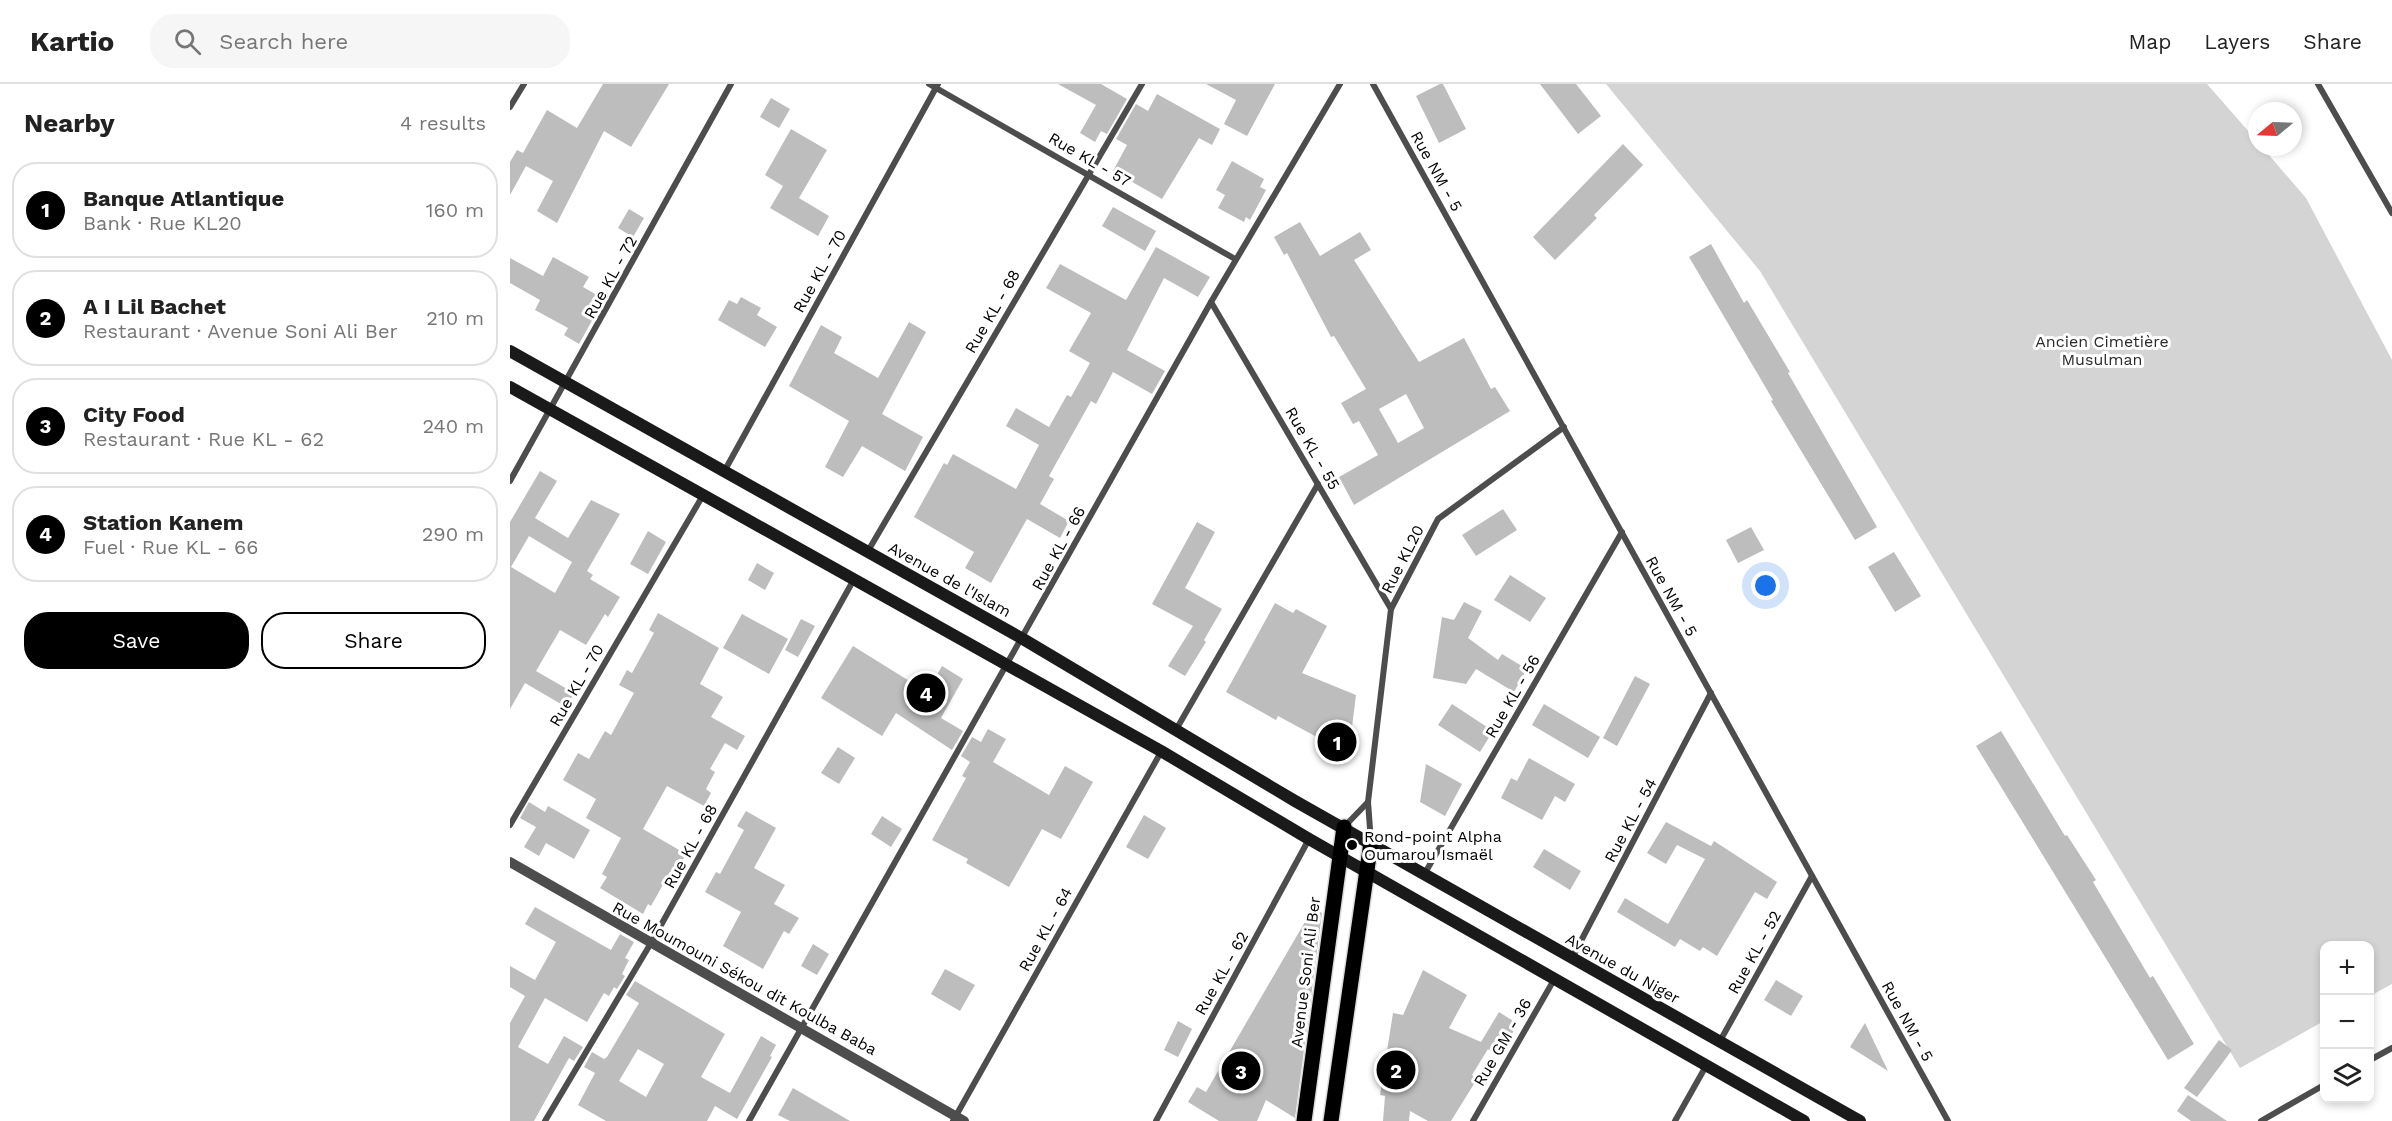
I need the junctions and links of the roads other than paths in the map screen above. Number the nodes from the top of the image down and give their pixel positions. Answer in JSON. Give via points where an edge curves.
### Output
{"nodes":[{"id":1,"x":524,"y":84,"type":"edge"},
{"id":2,"x":731,"y":84,"type":"edge"},
{"id":3,"x":1142,"y":84,"type":"edge"},
{"id":4,"x":1340,"y":84,"type":"edge"},
{"id":5,"x":1373,"y":84,"type":"edge"},
{"id":6,"x":2318,"y":84,"type":"edge"},
{"id":7,"x":934,"y":85,"type":"edge"},
{"id":8,"x":510,"y":107,"type":"edge"},
{"id":9,"x":1088,"y":173,"type":"junction"},
{"id":10,"x":2392,"y":213,"type":"edge"},
{"id":11,"x":1236,"y":259,"type":"junction"},
{"id":12,"x":1211,"y":302,"type":"junction"},
{"id":13,"x":510,"y":351,"type":"edge"},
{"id":14,"x":567,"y":383,"type":"junction"},
{"id":15,"x":510,"y":387,"type":"edge"},
{"id":16,"x":550,"y":410,"type":"junction"},
{"id":17,"x":1564,"y":428,"type":"junction"},
{"id":18,"x":725,"y":470,"type":"junction"},
{"id":19,"x":510,"y":481,"type":"edge"},
{"id":20,"x":1318,"y":484,"type":"junction"},
{"id":21,"x":702,"y":497,"type":"junction"},
{"id":22,"x":1622,"y":532,"type":"junction"},
{"id":23,"x":867,"y":552,"type":"junction"},
{"id":24,"x":853,"y":581,"type":"junction"},
{"id":25,"x":1391,"y":609,"type":"junction"},
{"id":26,"x":1023,"y":639,"type":"junction"},
{"id":27,"x":1007,"y":665,"type":"junction"},
{"id":28,"x":1711,"y":693,"type":"junction"},
{"id":29,"x":1177,"y":728,"type":"junction"},
{"id":30,"x":1161,"y":751,"type":"junction"},
{"id":31,"x":1368,"y":801,"type":"junction"},
{"id":32,"x":510,"y":825,"type":"edge"},
{"id":33,"x":1344,"y":827,"type":"junction"},
{"id":34,"x":1309,"y":839,"type":"junction"},
{"id":35,"x":1371,"y":842,"type":"junction"},
{"id":36,"x":1338,"y":855,"type":"junction"},
{"id":37,"x":510,"y":862,"type":"edge"},
{"id":38,"x":1365,"y":871,"type":"junction"},
{"id":39,"x":1425,"y":873,"type":"junction"},
{"id":40,"x":1812,"y":876,"type":"junction"},
{"id":41,"x":651,"y":943,"type":"junction"},
{"id":42,"x":1572,"y":958,"type":"junction"},
{"id":43,"x":1555,"y":977,"type":"junction"},
{"id":44,"x":803,"y":1027,"type":"junction"},
{"id":45,"x":1720,"y":1041,"type":"junction"},
{"id":46,"x":2392,"y":1048,"type":"edge"},
{"id":47,"x":2374,"y":1058,"type":"edge"},
{"id":48,"x":1706,"y":1066,"type":"junction"},
{"id":49,"x":2320,"y":1088,"type":"edge"},
{"id":50,"x":958,"y":1119,"type":"edge"},
{"id":51,"x":546,"y":1121,"type":"edge"},
{"id":52,"x":749,"y":1121,"type":"edge"},
{"id":53,"x":1156,"y":1121,"type":"edge"},
{"id":54,"x":1304,"y":1121,"type":"edge"},
{"id":55,"x":1331,"y":1121,"type":"edge"},
{"id":56,"x":1473,"y":1121,"type":"edge"},
{"id":57,"x":1675,"y":1121,"type":"edge"},
{"id":58,"x":1804,"y":1121,"type":"edge"},
{"id":59,"x":1860,"y":1121,"type":"edge"},
{"id":60,"x":1948,"y":1121,"type":"edge"},
{"id":61,"x":2261,"y":1121,"type":"edge"}],
"edges":[{"from":1,"to":8,"type":"street"},
{"from":2,"to":14,"type":"street","name":"Rue KL - 72"},
{"from":3,"to":9,"type":"street","name":"Rue KL - 68"},
{"from":4,"to":11,"type":"street","name":"Rue KL - 66"},
{"from":5,"to":17,"type":"street","name":"Rue NM - 5"},
{"from":6,"to":10,"type":"street"},
{"from":7,"to":9,"type":"street","name":"Rue KL - 57"},
{"from":7,"to":18,"type":"street","name":"Rue KL - 70"},
{"from":9,"to":11,"type":"street","name":"Rue KL - 57"},
{"from":9,"to":23,"type":"street","name":"Rue KL - 68"},
{"from":11,"to":12,"type":"street","name":"Rue KL - 66"},
{"from":12,"to":20,"type":"street","name":"Rue KL - 55"},
{"from":12,"to":26,"type":"street","name":"Rue KL - 66"},
{"from":13,"to":14,"type":"main road","name":"Avenue de l'Islam"},
{"from":14,"to":16,"type":"street","name":"Rue KL - 72"},
{"from":14,"to":18,"type":"main road","name":"Avenue de l'Islam"},
{"from":15,"to":16,"type":"main road"},
{"from":16,"to":19,"type":"street","name":"Rue KL - 72"},
{"from":16,"to":21,"type":"main road"},
{"from":17,"to":22,"type":"street","name":"Rue NM - 5"},
{"from":17,"to":25,"type":"street","name":"Rue KL20","via":[[1438,519]]},
{"from":18,"to":23,"type":"main road","name":"Avenue de l'Islam"},
{"from":20,"to":25,"type":"street","name":"Rue KL - 55"},
{"from":20,"to":29,"type":"street"},
{"from":21,"to":24,"type":"main road"},
{"from":21,"to":32,"type":"street","name":"Rue KL - 70"},
{"from":22,"to":28,"type":"street","name":"Rue NM - 5"},
{"from":22,"to":39,"type":"street","name":"Rue KL - 56"},
{"from":23,"to":26,"type":"main road","name":"Avenue de l'Islam"},
{"from":24,"to":27,"type":"main road"},
{"from":24,"to":41,"type":"street","name":"Rue KL - 68"},
{"from":25,"to":31,"type":"street","name":"Rue KL20"},
{"from":26,"to":27,"type":"street","name":"Rue KL - 66"},
{"from":26,"to":29,"type":"main road","name":"Avenue de l'Islam"},
{"from":27,"to":30,"type":"main road"},
{"from":27,"to":44,"type":"street","name":"Rue KL - 66"},
{"from":28,"to":40,"type":"street","name":"Rue NM - 5"},
{"from":28,"to":42,"type":"street","name":"Rue KL - 54"},
{"from":29,"to":33,"type":"main road","name":"Avenue de l'Islam"},
{"from":30,"to":34,"type":"main road"},
{"from":30,"to":50,"type":"street","name":"Rue KL - 64"},
{"from":31,"to":33,"type":"street"},
{"from":31,"to":35,"type":"street","name":"Rue KL20"},
{"from":33,"to":35,"type":"main road","name":"Avenue de l'Islam"},
{"from":33,"to":36,"type":"main road","name":"Avenue Soni Ali Ber"},
{"from":34,"to":36,"type":"main road"},
{"from":34,"to":53,"type":"street","name":"Rue KL - 62"},
{"from":35,"to":38,"type":"main road"},
{"from":35,"to":39,"type":"main road","name":"Avenue du Niger"},
{"from":36,"to":38,"type":"main road"},
{"from":36,"to":54,"type":"main road","name":"Avenue Soni Ali Ber"},
{"from":37,"to":41,"type":"street","name":"Rue Moumouni Sékou dit Koulba Baba"},
{"from":38,"to":43,"type":"main road"},
{"from":38,"to":55,"type":"main road"},
{"from":39,"to":42,"type":"main road","name":"Avenue du Niger"},
{"from":40,"to":45,"type":"street","name":"Rue KL - 52"},
{"from":40,"to":60,"type":"street","name":"Rue NM - 5"},
{"from":41,"to":44,"type":"street","name":"Rue Moumouni Sékou dit Koulba Baba"},
{"from":41,"to":51,"type":"street","name":"Rue KL - 68"},
{"from":42,"to":45,"type":"main road","name":"Avenue du Niger"},
{"from":43,"to":48,"type":"main road"},
{"from":43,"to":56,"type":"street","name":"Rue GM - 36"},
{"from":44,"to":50,"type":"street","name":"Rue Moumouni Sékou dit Koulba Baba"},
{"from":44,"to":52,"type":"street","name":"Rue KL - 66"},
{"from":45,"to":59,"type":"main road","name":"Avenue du Niger"},
{"from":46,"to":47,"type":"street"},
{"from":48,"to":57,"type":"street"},
{"from":48,"to":58,"type":"main road"},
{"from":49,"to":61,"type":"street"}]}
